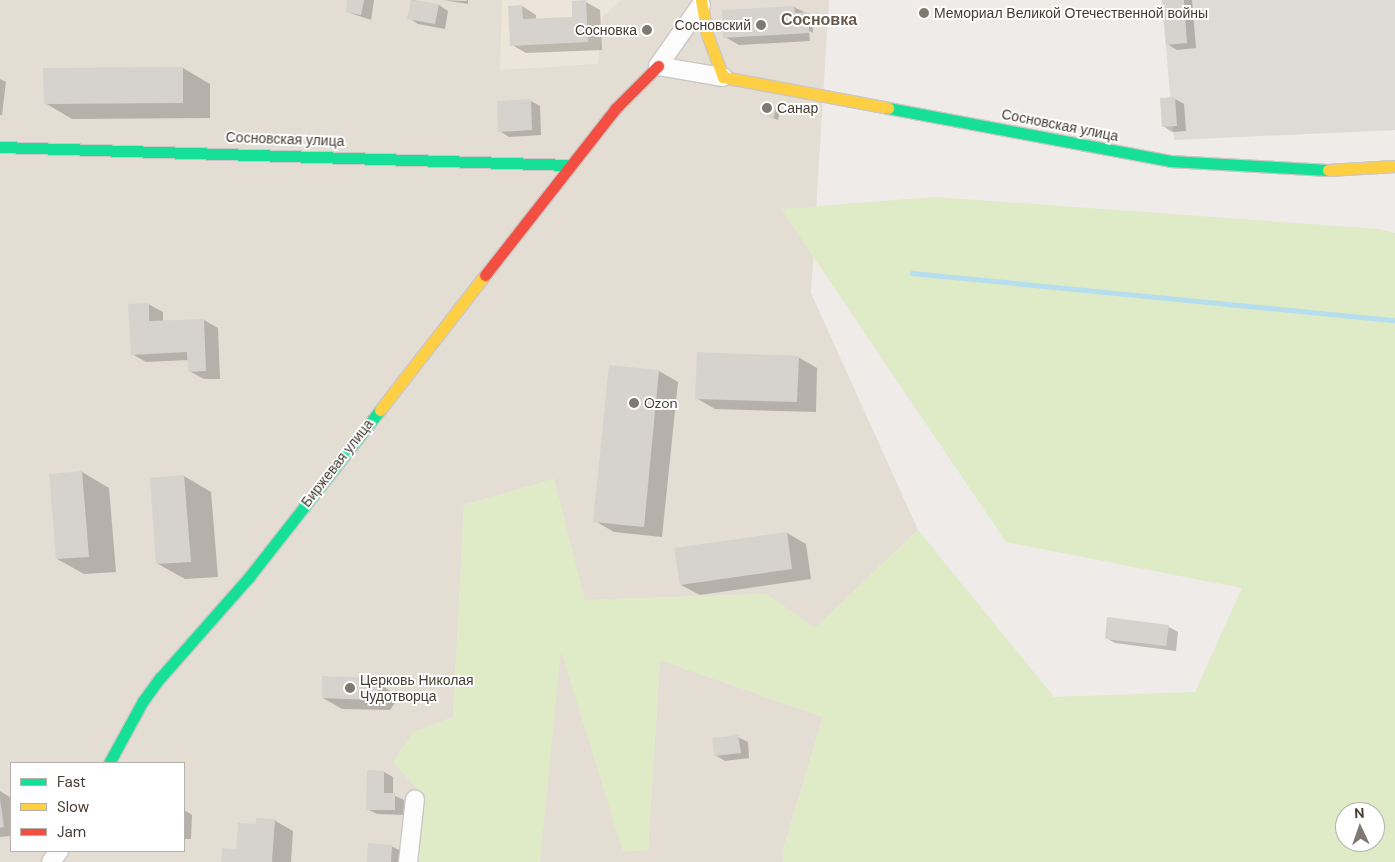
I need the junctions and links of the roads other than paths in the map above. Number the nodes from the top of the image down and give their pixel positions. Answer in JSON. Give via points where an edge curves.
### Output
{"nodes":[{"id":1,"x":701,"y":2,"type":"edge"},
{"id":2,"x":658,"y":66,"type":"junction"},
{"id":3,"x":723,"y":78,"type":"junction"},
{"id":4,"x":0,"y":147,"type":"edge"},
{"id":5,"x":569,"y":165,"type":"junction"},
{"id":6,"x":1395,"y":166,"type":"edge"},
{"id":7,"x":109,"y":762,"type":"edge"},
{"id":8,"x":415,"y":799,"type":"dead end"},
{"id":9,"x":408,"y":862,"type":"edge"}],
"edges":[{"from":1,"to":2,"type":"street"},
{"from":1,"to":3,"type":"street","via":[[707,34]]},
{"from":2,"to":3,"type":"street"},
{"from":2,"to":5,"type":"street","name":"Биржевая улица","via":[[635,86]]},
{"from":3,"to":6,"type":"street","name":"Сосновская улица","via":[[1170,161],[1328,170]]},
{"from":4,"to":5,"type":"street","name":"Сосновская улица"},
{"from":5,"to":7,"type":"street","name":"Биржевая улица","via":[[248,577],[160,678]]},
{"from":8,"to":9,"type":"street"}]}
